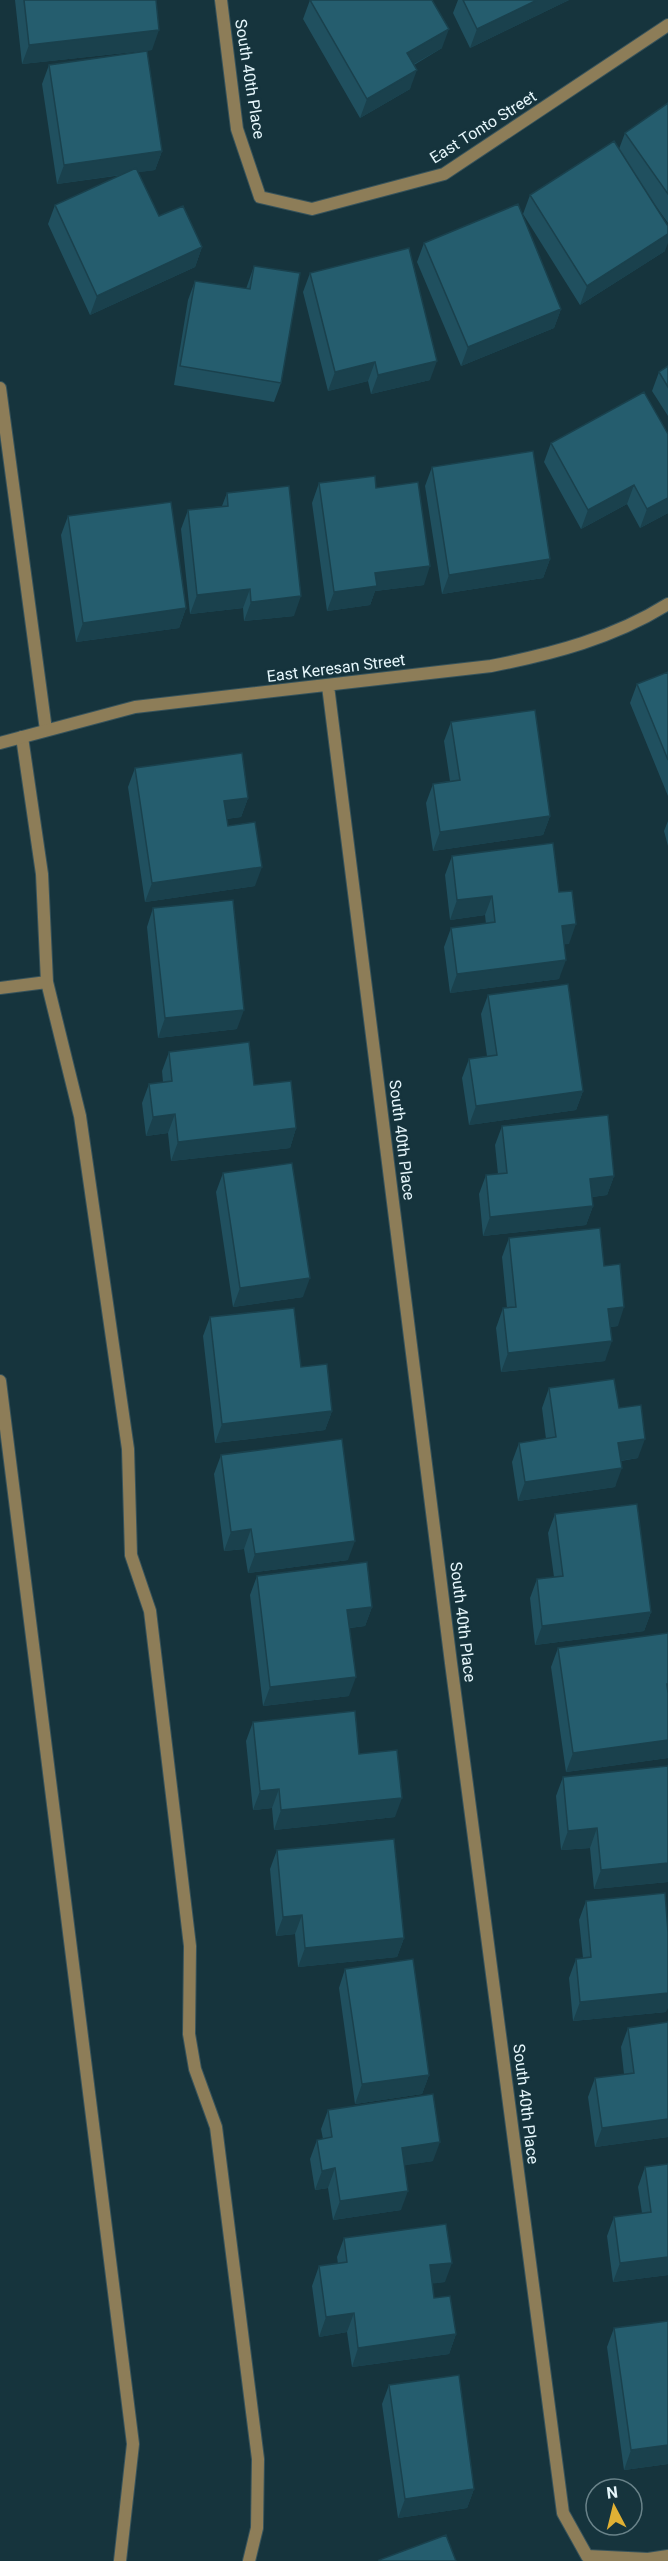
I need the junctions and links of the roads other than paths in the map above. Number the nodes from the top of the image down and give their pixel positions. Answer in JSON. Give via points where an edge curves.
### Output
{"nodes":[{"id":1,"x":221,"y":0,"type":"edge"},
{"id":2,"x":668,"y":25,"type":"edge"},
{"id":3,"x":260,"y":197,"type":"joint"},
{"id":4,"x":0,"y":388,"type":"edge"},
{"id":5,"x":668,"y":604,"type":"edge"},
{"id":6,"x":328,"y":686,"type":"junction"},
{"id":7,"x":46,"y":730,"type":"junction"},
{"id":8,"x":22,"y":736,"type":"junction"},
{"id":9,"x":0,"y":742,"type":"edge"},
{"id":10,"x":47,"y":982,"type":"junction"},
{"id":11,"x":0,"y":988,"type":"edge"},
{"id":12,"x":0,"y":1381,"type":"edge"},
{"id":13,"x":668,"y":2556,"type":"edge"},
{"id":14,"x":120,"y":2561,"type":"edge"},
{"id":15,"x":249,"y":2561,"type":"edge"}],
"edges":[{"from":1,"to":3,"type":"street","name":"South 40th Place","via":[[237,129]]},
{"from":2,"to":3,"type":"street","name":"East Tonto Street","via":[[444,174],[312,209]]},
{"from":4,"to":7,"type":"street"},
{"from":5,"to":6,"type":"street","name":"East Keresan Street","via":[[603,636],[547,655]]},
{"from":6,"to":7,"type":"street","name":"East Keresan Street","via":[[135,706]]},
{"from":6,"to":13,"type":"street","name":"South 40th Place","via":[[563,2514],[587,2556]]},
{"from":7,"to":8,"type":"street","name":"East Keresan Street"},
{"from":8,"to":9,"type":"street","name":"East Keresan Street"},
{"from":8,"to":10,"type":"street","via":[[42,874]]},
{"from":10,"to":11,"type":"street"},
{"from":10,"to":15,"type":"street","via":[[82,1128],[128,1449],[131,1555],[150,1611],[190,1946],[189,2034],[195,2068],[216,2127],[258,2459],[256,2528]]},
{"from":12,"to":14,"type":"street","via":[[133,2444]]}]}
